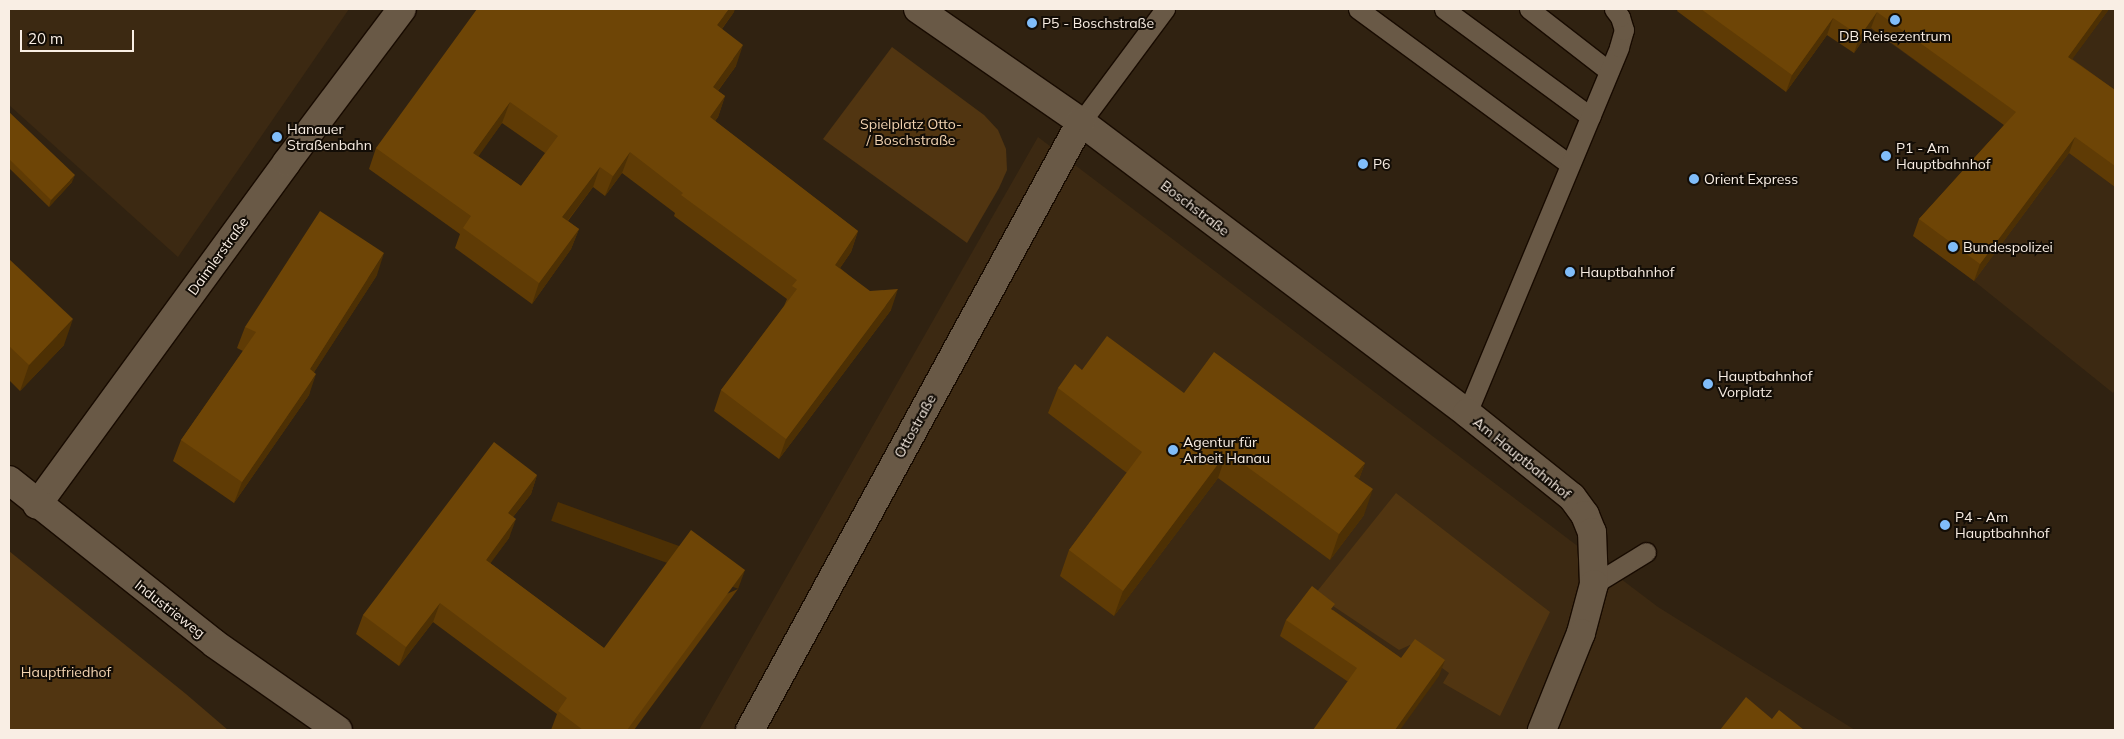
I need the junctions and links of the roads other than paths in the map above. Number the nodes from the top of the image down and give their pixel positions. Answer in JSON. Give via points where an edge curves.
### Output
{"nodes":[{"id":1,"x":402,"y":9,"type":"edge"},
{"id":2,"x":918,"y":9,"type":"edge"},
{"id":3,"x":1165,"y":9,"type":"edge"},
{"id":4,"x":1358,"y":9,"type":"edge"},
{"id":5,"x":1444,"y":9,"type":"edge"},
{"id":6,"x":1529,"y":9,"type":"edge"},
{"id":7,"x":1614,"y":9,"type":"edge"},
{"id":8,"x":1609,"y":71,"type":"junction"},
{"id":9,"x":1591,"y":117,"type":"junction"},
{"id":10,"x":1081,"y":122,"type":"junction"},
{"id":11,"x":1570,"y":165,"type":"junction"},
{"id":12,"x":1467,"y":413,"type":"junction"},
{"id":13,"x":9,"y":480,"type":"edge"},
{"id":14,"x":37,"y":505,"type":"junction"},
{"id":15,"x":1646,"y":552,"type":"dead end"},
{"id":16,"x":1594,"y":584,"type":"junction"},
{"id":17,"x":338,"y":730,"type":"edge"},
{"id":18,"x":750,"y":730,"type":"edge"},
{"id":19,"x":1542,"y":730,"type":"edge"}],
"edges":[{"from":1,"to":14,"type":"street","name":"Daimlerstraße"},
{"from":2,"to":10,"type":"street","name":"Boschstraße"},
{"from":3,"to":10,"type":"lane"},
{"from":4,"to":11,"type":"lane"},
{"from":5,"to":9,"type":"lane"},
{"from":6,"to":8,"type":"lane"},
{"from":7,"to":8,"type":"lane","via":[[1624,30]]},
{"from":8,"to":9,"type":"lane"},
{"from":9,"to":11,"type":"lane"},
{"from":10,"to":12,"type":"street","name":"Boschstraße"},
{"from":10,"to":18,"type":"street","name":"Ottostraße"},
{"from":11,"to":12,"type":"lane"},
{"from":12,"to":16,"type":"street","name":"Am Hauptbahnhof","via":[[1572,497],[1592,532]]},
{"from":13,"to":14,"type":"street","name":"Industrieweg"},
{"from":14,"to":17,"type":"street","name":"Industrieweg","via":[[215,644]]},
{"from":15,"to":16,"type":"lane"},
{"from":16,"to":19,"type":"street","name":"Am Hauptbahnhof","via":[[1581,633]]}]}
